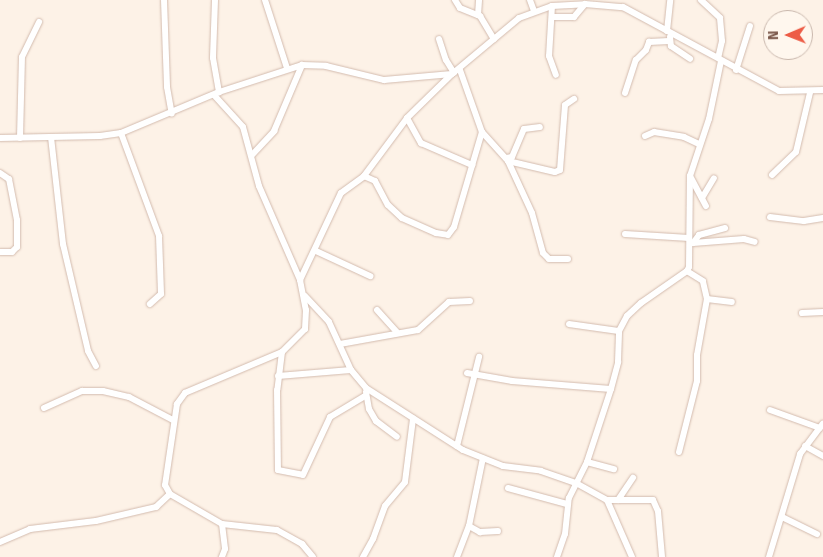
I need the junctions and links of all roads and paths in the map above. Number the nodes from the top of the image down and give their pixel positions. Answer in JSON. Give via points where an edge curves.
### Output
{"nodes":[{"id":1,"x":164,"y":0,"type":"edge"},
{"id":2,"x":215,"y":0,"type":"edge"},
{"id":3,"x":265,"y":0,"type":"edge"},
{"id":4,"x":455,"y":0,"type":"edge"},
{"id":5,"x":479,"y":0,"type":"edge"},
{"id":6,"x":530,"y":0,"type":"edge"},
{"id":7,"x":670,"y":0,"type":"edge"},
{"id":8,"x":701,"y":0,"type":"edge"},
{"id":9,"x":584,"y":4,"type":"junction"},
{"id":10,"x":623,"y":4,"type":"edge"},
{"id":11,"x":552,"y":6,"type":"junction"},
{"id":12,"x":534,"y":11,"type":"junction"},
{"id":13,"x":478,"y":15,"type":"junction"},
{"id":14,"x":553,"y":17,"type":"junction"},
{"id":15,"x":39,"y":22,"type":"dead end"},
{"id":16,"x":750,"y":26,"type":"dead end"},
{"id":17,"x":669,"y":32,"type":"junction"},
{"id":18,"x":439,"y":39,"type":"dead end"},
{"id":19,"x":494,"y":39,"type":"junction"},
{"id":20,"x":669,"y":41,"type":"junction"},
{"id":21,"x":690,"y":59,"type":"dead end"},
{"id":22,"x":720,"y":60,"type":"junction"},
{"id":23,"x":302,"y":65,"type":"junction"},
{"id":24,"x":287,"y":68,"type":"junction"},
{"id":25,"x":736,"y":70,"type":"junction"},
{"id":26,"x":455,"y":72,"type":"junction"},
{"id":27,"x":556,"y":75,"type":"dead end"},
{"id":28,"x":823,"y":90,"type":"edge"},
{"id":29,"x":810,"y":92,"type":"junction"},
{"id":30,"x":625,"y":93,"type":"dead end"},
{"id":31,"x":217,"y":94,"type":"junction"},
{"id":32,"x":574,"y":99,"type":"dead end"},
{"id":33,"x":172,"y":114,"type":"junction"},
{"id":34,"x":407,"y":118,"type":"junction"},
{"id":35,"x":540,"y":127,"type":"dead end"},
{"id":36,"x":482,"y":132,"type":"junction"},
{"id":37,"x":121,"y":133,"type":"junction"},
{"id":38,"x":645,"y":136,"type":"dead end"},
{"id":39,"x":51,"y":137,"type":"junction"},
{"id":40,"x":0,"y":138,"type":"edge"},
{"id":41,"x":20,"y":138,"type":"junction"},
{"id":42,"x":699,"y":144,"type":"junction"},
{"id":43,"x":252,"y":155,"type":"junction"},
{"id":44,"x":507,"y":159,"type":"junction"},
{"id":45,"x":472,"y":165,"type":"junction"},
{"id":46,"x":0,"y":173,"type":"edge"},
{"id":47,"x":772,"y":175,"type":"dead end"},
{"id":48,"x":364,"y":176,"type":"junction"},
{"id":49,"x":690,"y":176,"type":"junction"},
{"id":50,"x":714,"y":178,"type":"dead end"},
{"id":51,"x":702,"y":198,"type":"junction"},
{"id":52,"x":706,"y":206,"type":"dead end"},
{"id":53,"x":770,"y":217,"type":"dead end"},
{"id":54,"x":823,"y":218,"type":"edge"},
{"id":55,"x":725,"y":228,"type":"dead end"},
{"id":56,"x":625,"y":234,"type":"dead end"},
{"id":57,"x":755,"y":242,"type":"dead end"},
{"id":58,"x":690,"y":243,"type":"junction"},
{"id":59,"x":316,"y":251,"type":"junction"},
{"id":60,"x":0,"y":252,"type":"edge"},
{"id":61,"x":568,"y":259,"type":"dead end"},
{"id":62,"x":687,"y":272,"type":"junction"},
{"id":63,"x":370,"y":276,"type":"dead end"},
{"id":64,"x":300,"y":280,"type":"junction"},
{"id":65,"x":305,"y":296,"type":"junction"},
{"id":66,"x":707,"y":299,"type":"junction"},
{"id":67,"x":470,"y":302,"type":"dead end"},
{"id":68,"x":732,"y":302,"type":"dead end"},
{"id":69,"x":150,"y":304,"type":"dead end"},
{"id":70,"x":377,"y":310,"type":"dead end"},
{"id":71,"x":823,"y":312,"type":"edge"},
{"id":72,"x":802,"y":313,"type":"dead end"},
{"id":73,"x":569,"y":324,"type":"dead end"},
{"id":74,"x":619,"y":331,"type":"junction"},
{"id":75,"x":398,"y":333,"type":"junction"},
{"id":76,"x":340,"y":344,"type":"junction"},
{"id":77,"x":282,"y":352,"type":"junction"},
{"id":78,"x":479,"y":358,"type":"dead end"},
{"id":79,"x":96,"y":366,"type":"dead end"},
{"id":80,"x":351,"y":370,"type":"junction"},
{"id":81,"x":467,"y":373,"type":"dead end"},
{"id":82,"x":476,"y":374,"type":"junction"},
{"id":83,"x":278,"y":376,"type":"junction"},
{"id":84,"x":366,"y":388,"type":"junction"},
{"id":85,"x":611,"y":389,"type":"junction"},
{"id":86,"x":365,"y":396,"type":"junction"},
{"id":87,"x":44,"y":408,"type":"dead end"},
{"id":88,"x":770,"y":410,"type":"dead end"},
{"id":89,"x":413,"y":419,"type":"junction"},
{"id":90,"x":173,"y":420,"type":"junction"},
{"id":91,"x":821,"y":429,"type":"edge"},
{"id":92,"x":397,"y":437,"type":"dead end"},
{"id":93,"x":457,"y":446,"type":"junction"},
{"id":94,"x":805,"y":446,"type":"junction"},
{"id":95,"x":679,"y":452,"type":"dead end"},
{"id":96,"x":823,"y":456,"type":"edge"},
{"id":97,"x":483,"y":458,"type":"junction"},
{"id":98,"x":587,"y":462,"type":"junction"},
{"id":99,"x":614,"y":469,"type":"dead end"},
{"id":100,"x":633,"y":478,"type":"dead end"},
{"id":101,"x":576,"y":483,"type":"junction"},
{"id":102,"x":508,"y":488,"type":"dead end"},
{"id":103,"x":170,"y":494,"type":"junction"},
{"id":104,"x":607,"y":500,"type":"junction"},
{"id":105,"x":618,"y":500,"type":"junction"},
{"id":106,"x":567,"y":504,"type":"junction"},
{"id":107,"x":782,"y":517,"type":"junction"},
{"id":108,"x":222,"y":524,"type":"junction"},
{"id":109,"x":468,"y":526,"type":"junction"},
{"id":110,"x":498,"y":531,"type":"dead end"},
{"id":111,"x":817,"y":534,"type":"dead end"},
{"id":112,"x":0,"y":542,"type":"edge"},
{"id":113,"x":368,"y":549,"type":"junction"},
{"id":114,"x":222,"y":557,"type":"edge"},
{"id":115,"x":313,"y":557,"type":"edge"},
{"id":116,"x":362,"y":557,"type":"edge"},
{"id":117,"x":367,"y":557,"type":"edge"},
{"id":118,"x":457,"y":557,"type":"edge"},
{"id":119,"x":557,"y":557,"type":"edge"},
{"id":120,"x":632,"y":557,"type":"edge"},
{"id":121,"x":662,"y":557,"type":"edge"},
{"id":122,"x":769,"y":557,"type":"edge"}],
"edges":[{"from":1,"to":33,"type":"street","via":[[167,87]]},
{"from":2,"to":31,"type":"street","via":[[213,58]]},
{"from":3,"to":24,"type":"street"},
{"from":4,"to":13,"type":"street","via":[[460,8]]},
{"from":5,"to":13,"type":"street"},
{"from":6,"to":12,"type":"street"},
{"from":7,"to":17,"type":"street"},
{"from":8,"to":22,"type":"street","via":[[720,18]]},
{"from":9,"to":10,"type":"street"},
{"from":9,"to":11,"type":"street"},
{"from":9,"to":14,"type":"street","via":[[574,17]]},
{"from":10,"to":17,"type":"street"},
{"from":11,"to":12,"type":"street"},
{"from":11,"to":14,"type":"street"},
{"from":12,"to":19,"type":"street","via":[[519,18]]},
{"from":13,"to":19,"type":"street"},
{"from":14,"to":27,"type":"street","via":[[550,56]]},
{"from":15,"to":41,"type":"street","via":[[22,57]]},
{"from":16,"to":25,"type":"street"},
{"from":17,"to":20,"type":"street"},
{"from":17,"to":22,"type":"street"},
{"from":18,"to":26,"type":"street","via":[[446,60]]},
{"from":19,"to":26,"type":"street"},
{"from":20,"to":21,"type":"street"},
{"from":20,"to":30,"type":"street","via":[[649,42],[636,60]]},
{"from":22,"to":25,"type":"street"},
{"from":22,"to":42,"type":"street","via":[[709,119]]},
{"from":23,"to":24,"type":"street"},
{"from":23,"to":26,"type":"street","via":[[326,66],[384,80]]},
{"from":23,"to":43,"type":"street","via":[[277,125]]},
{"from":24,"to":31,"type":"street"},
{"from":25,"to":29,"type":"street","via":[[779,91]]},
{"from":26,"to":34,"type":"street"},
{"from":26,"to":36,"type":"street"},
{"from":28,"to":29,"type":"street"},
{"from":29,"to":47,"type":"street","via":[[796,152]]},
{"from":31,"to":33,"type":"street"},
{"from":31,"to":43,"type":"street","via":[[243,127]]},
{"from":32,"to":44,"type":"street","via":[[565,105],[560,170],[555,172]]},
{"from":33,"to":37,"type":"street"},
{"from":34,"to":45,"type":"street","via":[[421,144]]},
{"from":34,"to":48,"type":"street"},
{"from":35,"to":44,"type":"street","via":[[524,129],[512,157]]},
{"from":36,"to":44,"type":"street"},
{"from":36,"to":45,"type":"street"},
{"from":37,"to":39,"type":"street"},
{"from":37,"to":69,"type":"street","via":[[158,236],[161,294]]},
{"from":38,"to":42,"type":"street","via":[[654,132],[684,137]]},
{"from":39,"to":41,"type":"street"},
{"from":39,"to":79,"type":"street","via":[[63,244],[88,351]]},
{"from":40,"to":41,"type":"street"},
{"from":42,"to":49,"type":"street"},
{"from":43,"to":64,"type":"street","via":[[259,186]]},
{"from":44,"to":61,"type":"street","via":[[532,212],[543,253],[549,259]]},
{"from":45,"to":48,"type":"street","via":[[454,227],[448,235],[402,218],[388,205],[375,181]]},
{"from":46,"to":60,"type":"street","via":[[9,179],[17,220],[17,247],[12,252]]},
{"from":48,"to":59,"type":"street","via":[[341,194]]},
{"from":49,"to":51,"type":"street"},
{"from":49,"to":58,"type":"street"},
{"from":50,"to":51,"type":"street"},
{"from":51,"to":52,"type":"street"},
{"from":53,"to":54,"type":"street","via":[[804,221]]},
{"from":55,"to":58,"type":"street","via":[[699,235]]},
{"from":56,"to":58,"type":"street"},
{"from":57,"to":58,"type":"street","via":[[744,239]]},
{"from":58,"to":62,"type":"street"},
{"from":59,"to":63,"type":"street"},
{"from":59,"to":64,"type":"street"},
{"from":62,"to":66,"type":"street","via":[[703,281]]},
{"from":62,"to":74,"type":"street","via":[[641,303],[627,316]]},
{"from":64,"to":65,"type":"street"},
{"from":65,"to":76,"type":"street","via":[[329,322]]},
{"from":65,"to":77,"type":"street","via":[[305,328]]},
{"from":66,"to":68,"type":"street"},
{"from":66,"to":95,"type":"street","via":[[697,356],[697,381]]},
{"from":67,"to":75,"type":"street","via":[[449,302],[418,330]]},
{"from":70,"to":75,"type":"street"},
{"from":71,"to":72,"type":"street"},
{"from":73,"to":74,"type":"street"},
{"from":74,"to":85,"type":"street","via":[[618,362]]},
{"from":75,"to":76,"type":"street"},
{"from":76,"to":80,"type":"street"},
{"from":77,"to":83,"type":"street"},
{"from":77,"to":90,"type":"street","via":[[185,393],[176,404]]},
{"from":78,"to":82,"type":"street"},
{"from":80,"to":83,"type":"street"},
{"from":80,"to":84,"type":"street"},
{"from":81,"to":82,"type":"street"},
{"from":82,"to":85,"type":"street","via":[[512,381]]},
{"from":82,"to":93,"type":"street"},
{"from":83,"to":86,"type":"street","via":[[276,467],[293,473],[305,473],[330,417]]},
{"from":84,"to":86,"type":"street"},
{"from":84,"to":89,"type":"street"},
{"from":85,"to":98,"type":"street"},
{"from":86,"to":92,"type":"street","via":[[376,421]]},
{"from":87,"to":90,"type":"street","via":[[82,391],[103,391],[128,397]]},
{"from":88,"to":91,"type":"street"},
{"from":89,"to":93,"type":"street"},
{"from":89,"to":113,"type":"street","via":[[405,482],[385,506]]},
{"from":90,"to":103,"type":"street","via":[[165,466],[165,485]]},
{"from":91,"to":94,"type":"street"},
{"from":93,"to":97,"type":"street"},
{"from":94,"to":96,"type":"street"},
{"from":94,"to":107,"type":"street"},
{"from":97,"to":101,"type":"street","via":[[502,466],[541,471]]},
{"from":97,"to":109,"type":"street"},
{"from":98,"to":99,"type":"street"},
{"from":98,"to":101,"type":"street"},
{"from":100,"to":105,"type":"street"},
{"from":101,"to":104,"type":"street"},
{"from":101,"to":106,"type":"street"},
{"from":102,"to":106,"type":"street"},
{"from":103,"to":108,"type":"street"},
{"from":103,"to":112,"type":"street","via":[[156,507],[96,521],[30,529]]},
{"from":104,"to":105,"type":"street"},
{"from":104,"to":120,"type":"street"},
{"from":105,"to":121,"type":"street","via":[[653,500],[658,511]]},
{"from":106,"to":119,"type":"street","via":[[565,534]]},
{"from":107,"to":111,"type":"street"},
{"from":107,"to":122,"type":"street"},
{"from":108,"to":114,"type":"street"},
{"from":108,"to":115,"type":"street","via":[[277,530],[302,544]]},
{"from":109,"to":110,"type":"street","via":[[480,532]]},
{"from":109,"to":118,"type":"street"},
{"from":113,"to":116,"type":"street"},
{"from":113,"to":117,"type":"street"}]}
